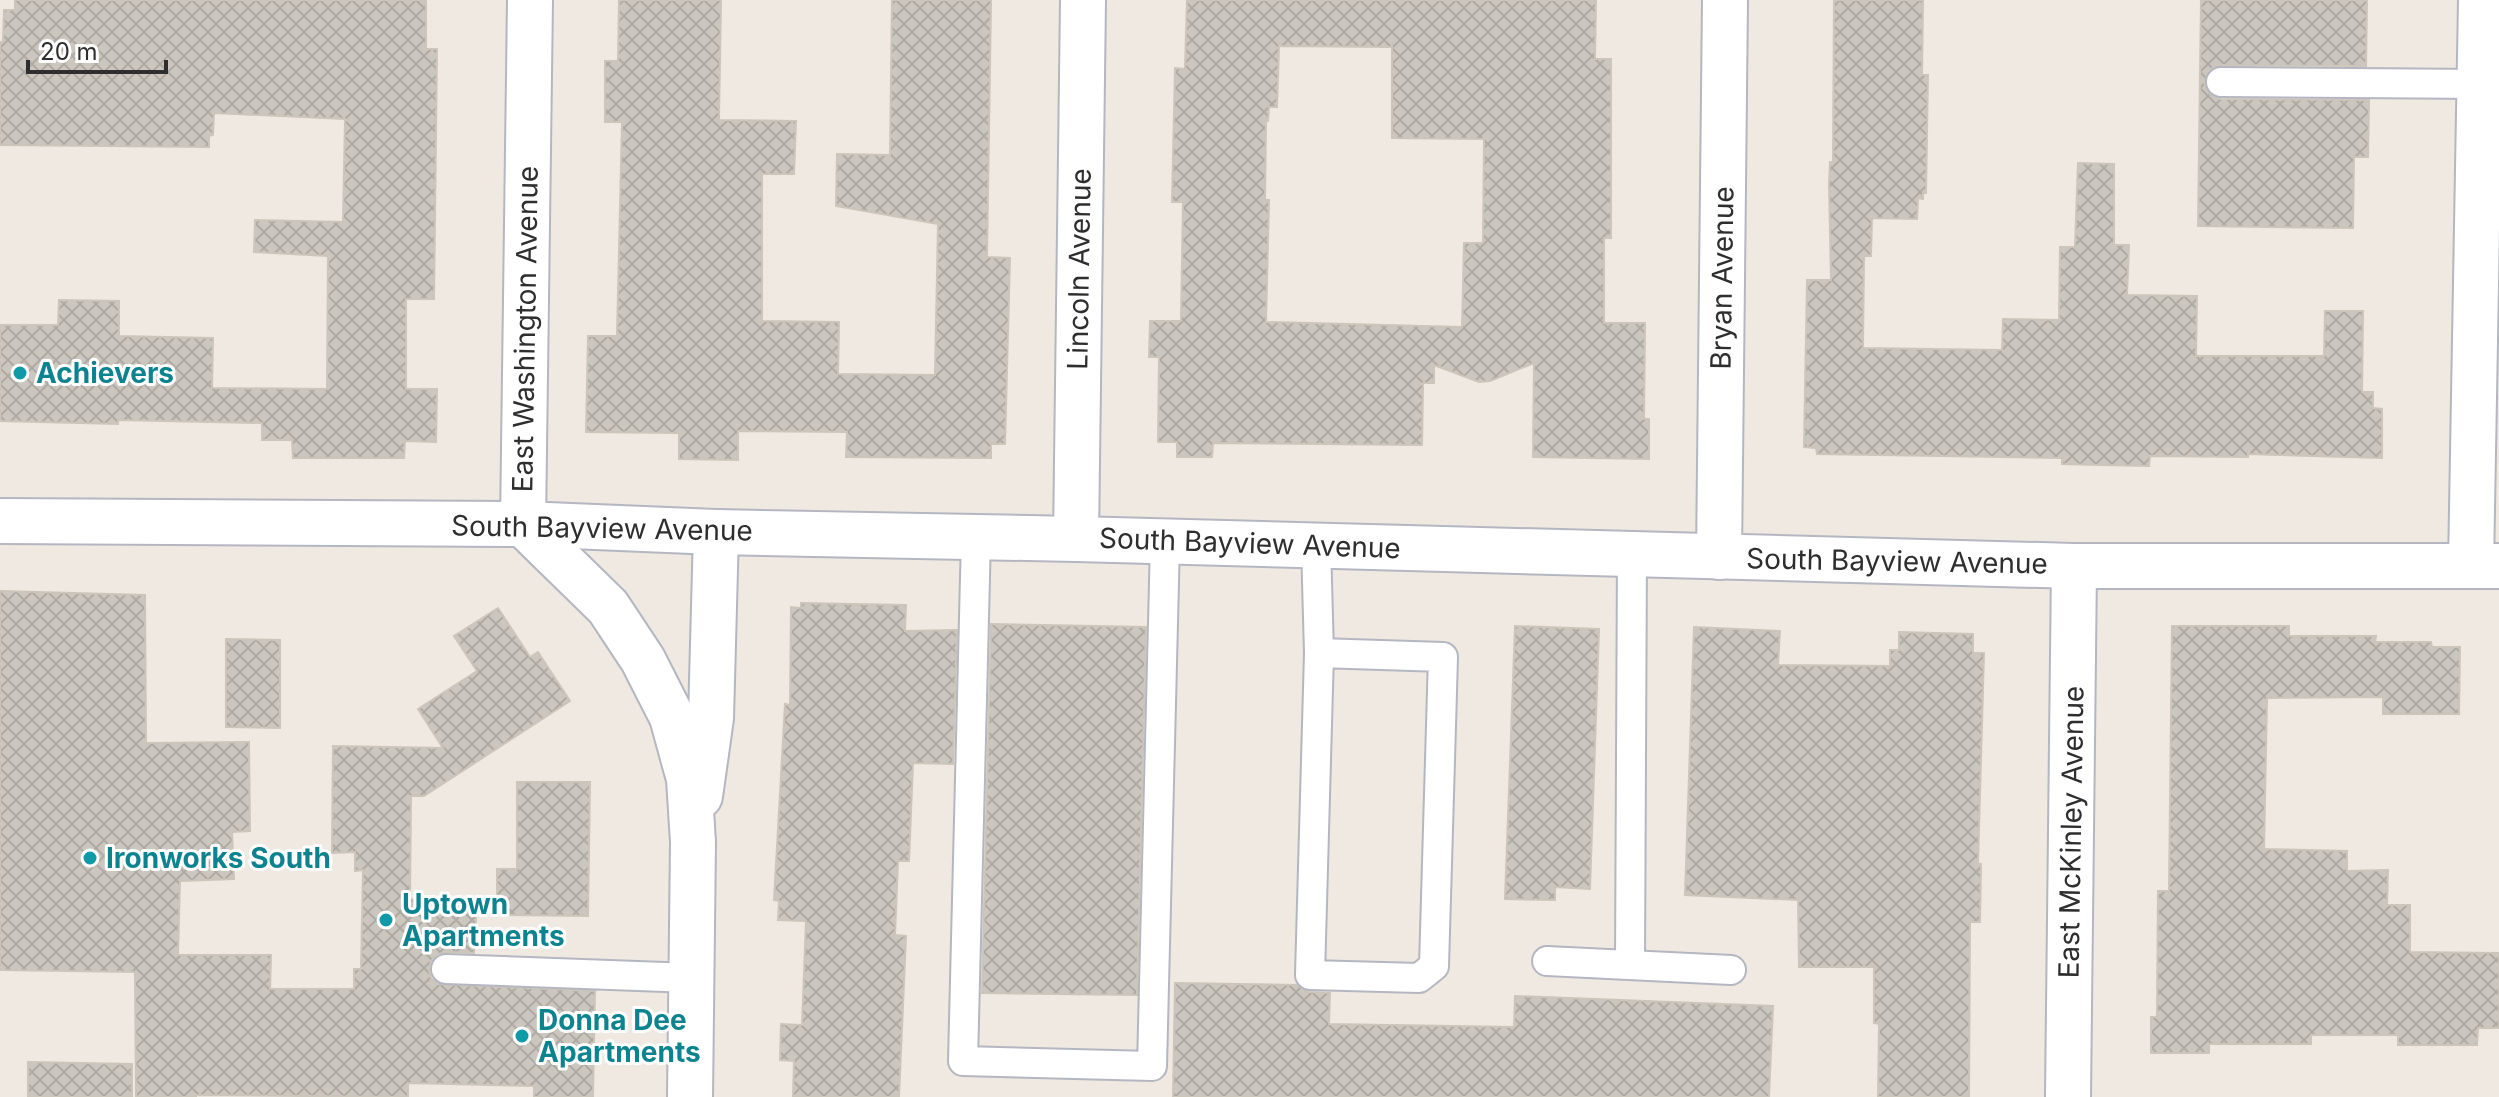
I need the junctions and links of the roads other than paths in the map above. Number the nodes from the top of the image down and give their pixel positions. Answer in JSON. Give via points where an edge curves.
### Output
{"nodes":[{"id":1,"x":530,"y":0,"type":"edge"},
{"id":2,"x":1083,"y":0,"type":"edge"},
{"id":3,"x":1725,"y":0,"type":"edge"},
{"id":4,"x":2481,"y":0,"type":"edge"},
{"id":5,"x":2221,"y":82,"type":"dead end"},
{"id":6,"x":2480,"y":84,"type":"junction"},
{"id":7,"x":0,"y":521,"type":"edge"},
{"id":8,"x":523,"y":524,"type":"junction"},
{"id":9,"x":716,"y":532,"type":"junction"},
{"id":10,"x":976,"y":537,"type":"junction"},
{"id":11,"x":1076,"y":539,"type":"junction"},
{"id":12,"x":1165,"y":542,"type":"junction"},
{"id":13,"x":1316,"y":545,"type":"junction"},
{"id":14,"x":1632,"y":554,"type":"junction"},
{"id":15,"x":1719,"y":557,"type":"junction"},
{"id":16,"x":2074,"y":566,"type":"junction"},
{"id":17,"x":2485,"y":566,"type":"edge"},
{"id":18,"x":1319,"y":653,"type":"junction"},
{"id":19,"x":693,"y":842,"type":"junction"},
{"id":20,"x":1547,"y":961,"type":"dead end"},
{"id":21,"x":1630,"y":964,"type":"junction"},
{"id":22,"x":446,"y":969,"type":"dead end"},
{"id":23,"x":1731,"y":970,"type":"dead end"},
{"id":24,"x":692,"y":978,"type":"junction"},
{"id":25,"x":690,"y":1097,"type":"edge"},
{"id":26,"x":2068,"y":1097,"type":"edge"}],
"edges":[{"from":1,"to":8,"type":"street","name":"East Washington Avenue"},
{"from":2,"to":11,"type":"street","name":"Lincoln Avenue"},
{"from":3,"to":15,"type":"street","name":"Bryan Avenue"},
{"from":4,"to":6,"type":"street"},
{"from":5,"to":6,"type":"lane"},
{"from":6,"to":17,"type":"street"},
{"from":7,"to":8,"type":"street","name":"South Bayview Avenue"},
{"from":8,"to":9,"type":"street","name":"South Bayview Avenue"},
{"from":8,"to":19,"type":"street","name":"East Washington Avenue","via":[[608,607],[643,660],[672,717],[689,779]]},
{"from":9,"to":10,"type":"street","name":"South Bayview Avenue"},
{"from":9,"to":19,"type":"street","name":"East Washington Avenue","via":[[711,718]]},
{"from":10,"to":11,"type":"street","name":"South Bayview Avenue"},
{"from":10,"to":12,"type":"lane","via":[[963,1061],[1152,1066]]},
{"from":11,"to":12,"type":"street","name":"South Bayview Avenue"},
{"from":12,"to":13,"type":"street","name":"South Bayview Avenue"},
{"from":13,"to":14,"type":"street","name":"South Bayview Avenue"},
{"from":13,"to":18,"type":"lane"},
{"from":14,"to":15,"type":"street","name":"South Bayview Avenue"},
{"from":14,"to":21,"type":"lane"},
{"from":15,"to":16,"type":"street","name":"South Bayview Avenue"},
{"from":16,"to":17,"type":"street","name":"South Bayview Avenue"},
{"from":16,"to":26,"type":"street","name":"East McKinley Avenue"},
{"from":18,"to":18,"type":"lane","via":[[1443,657],[1434,966],[1419,978],[1310,975]]},
{"from":19,"to":24,"type":"street","name":"East Washington Avenue"},
{"from":20,"to":21,"type":"lane"},
{"from":21,"to":23,"type":"lane"},
{"from":22,"to":24,"type":"lane"},
{"from":24,"to":25,"type":"street","name":"East Washington Avenue"}]}
